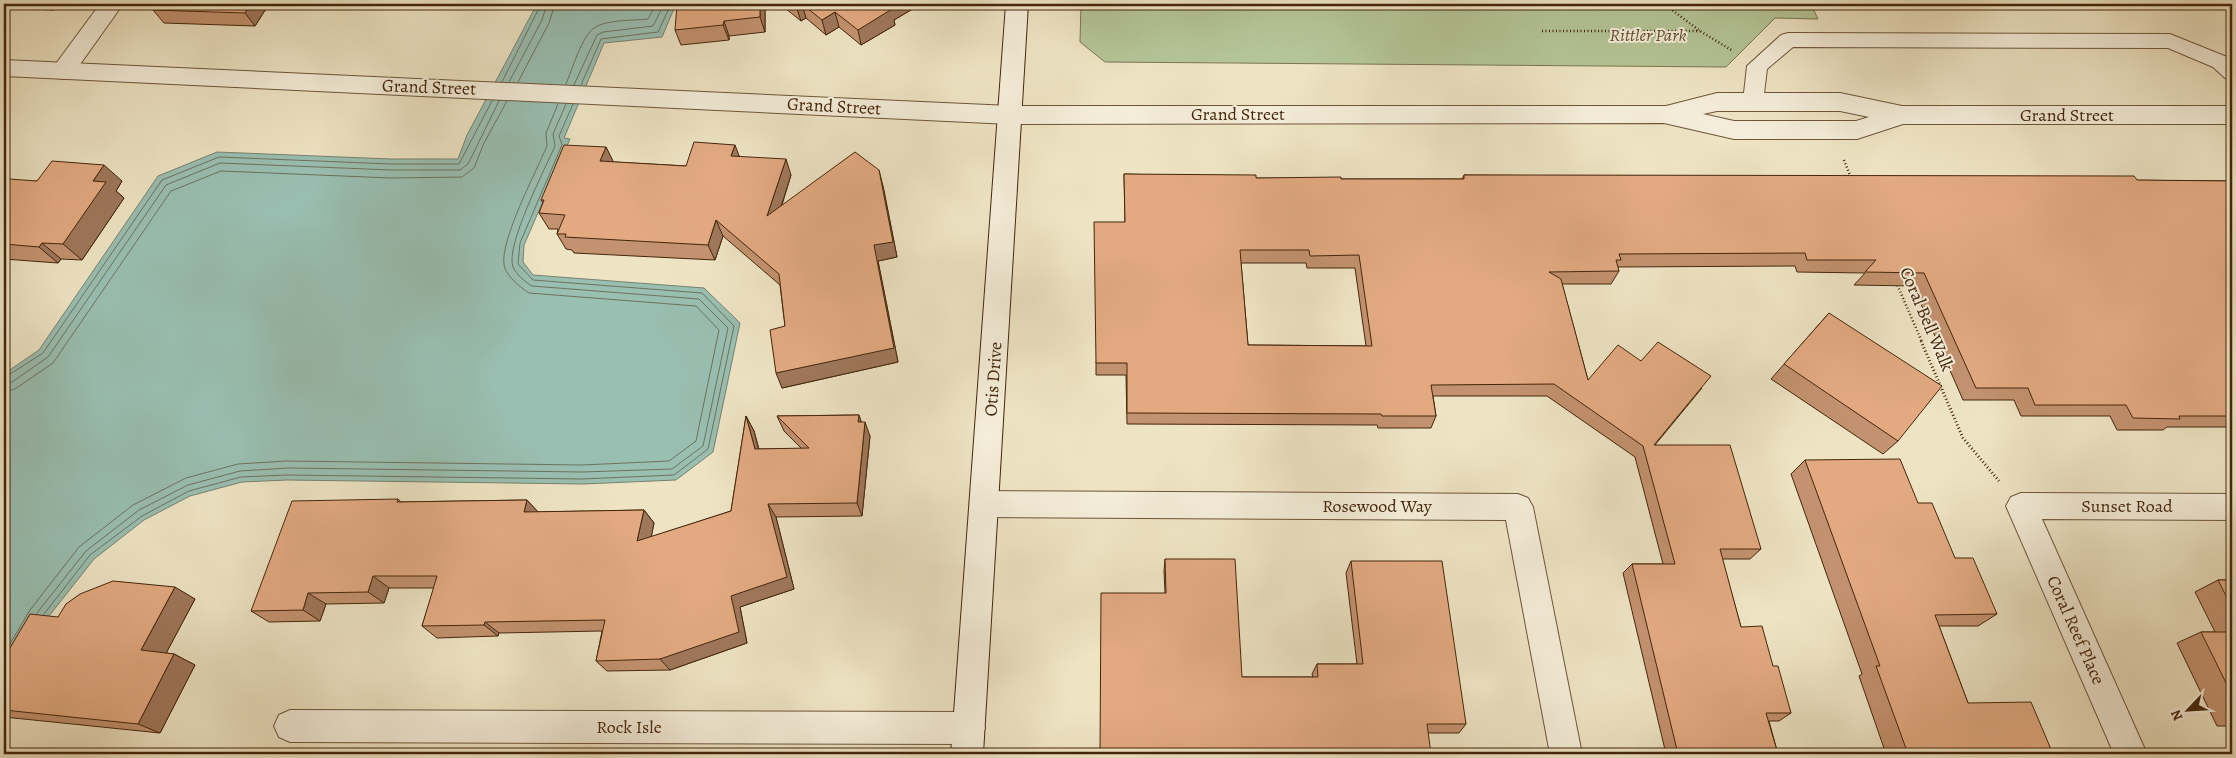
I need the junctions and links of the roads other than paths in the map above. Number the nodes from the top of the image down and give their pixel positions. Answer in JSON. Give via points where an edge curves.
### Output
{"nodes":[{"id":1,"x":112,"y":4,"type":"edge"},
{"id":2,"x":1017,"y":4,"type":"edge"},
{"id":3,"x":4,"y":68,"type":"edge"},
{"id":4,"x":63,"y":71,"type":"junction"},
{"id":5,"x":2232,"y":74,"type":"edge"},
{"id":6,"x":1753,"y":102,"type":"junction"},
{"id":7,"x":1664,"y":114,"type":"junction"},
{"id":8,"x":1010,"y":115,"type":"junction"},
{"id":9,"x":1902,"y":115,"type":"junction"},
{"id":10,"x":2232,"y":115,"type":"edge"},
{"id":11,"x":985,"y":504,"type":"junction"},
{"id":12,"x":2021,"y":506,"type":"joint"},
{"id":13,"x":2232,"y":507,"type":"edge"},
{"id":14,"x":290,"y":726,"type":"dead end"},
{"id":15,"x":968,"y":741,"type":"edge"},
{"id":16,"x":1566,"y":754,"type":"edge"},
{"id":17,"x":2132,"y":754,"type":"edge"}],
"edges":[{"from":1,"to":4,"type":"street"},
{"from":2,"to":8,"type":"street","name":"Otis Drive"},
{"from":3,"to":4,"type":"street","name":"Grand Street"},
{"from":4,"to":8,"type":"street","name":"Grand Street"},
{"from":5,"to":6,"type":"lane","via":[[2220,62],[2170,40],[1788,40],[1757,66]]},
{"from":6,"to":7,"type":"street","name":"Grand Street","via":[[1717,102]]},
{"from":6,"to":9,"type":"street","name":"Grand Street","via":[[1840,102]]},
{"from":7,"to":8,"type":"street","name":"Grand Street"},
{"from":7,"to":9,"type":"street","name":"Grand Street","via":[[1734,130],[1857,130]]},
{"from":8,"to":11,"type":"street","name":"Otis Drive"},
{"from":9,"to":10,"type":"street","name":"Grand Street"},
{"from":11,"to":15,"type":"street","name":"Otis Drive"},
{"from":11,"to":16,"type":"street","name":"Rosewood Way","via":[[1518,507]]},
{"from":12,"to":13,"type":"street","name":"Sunset Road"},
{"from":12,"to":17,"type":"street","name":"Coral Reef Place"},
{"from":14,"to":15,"type":"street","name":"Rock Isle"}]}
